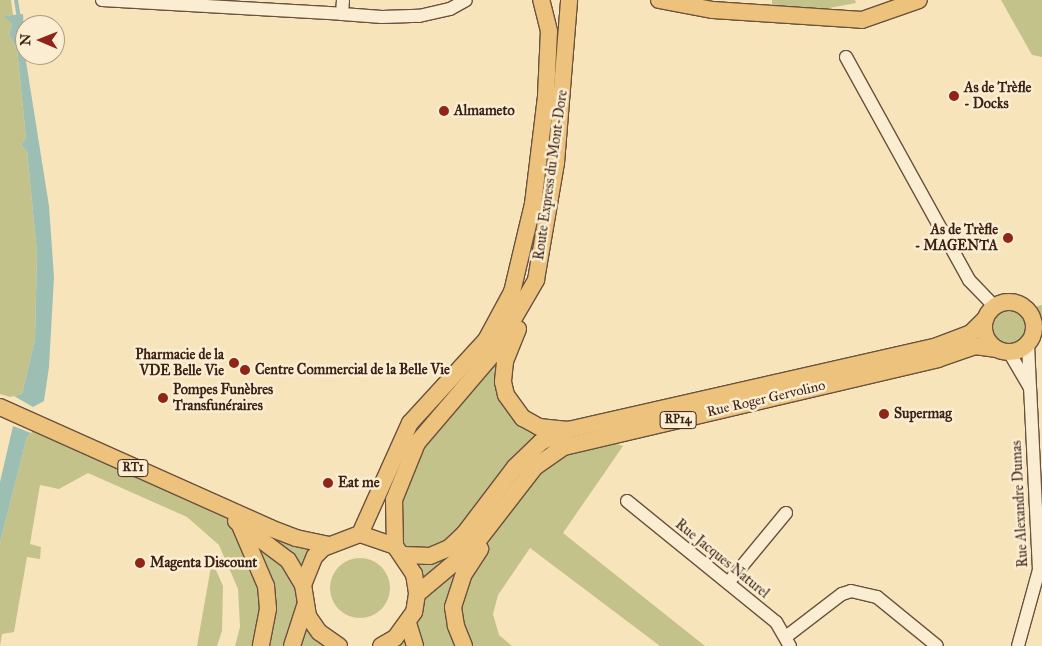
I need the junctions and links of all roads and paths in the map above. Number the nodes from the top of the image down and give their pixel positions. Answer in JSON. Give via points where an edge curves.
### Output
{"nodes":[{"id":1,"x":102,"y":0,"type":"edge"},
{"id":2,"x":343,"y":0,"type":"edge"},
{"id":3,"x":466,"y":0,"type":"edge"},
{"id":4,"x":541,"y":0,"type":"edge"},
{"id":5,"x":569,"y":0,"type":"edge"},
{"id":6,"x":659,"y":0,"type":"edge"},
{"id":7,"x":919,"y":0,"type":"edge"},
{"id":8,"x":157,"y":1,"type":"edge"},
{"id":9,"x":342,"y":14,"type":"junction"},
{"id":10,"x":846,"y":57,"type":"dead end"},
{"id":11,"x":536,"y":280,"type":"junction"},
{"id":12,"x":1035,"y":307,"type":"edge"},
{"id":13,"x":990,"y":313,"type":"junction"},
{"id":14,"x":1038,"y":324,"type":"edge"},
{"id":15,"x":1028,"y":344,"type":"junction"},
{"id":16,"x":1003,"y":350,"type":"junction"},
{"id":17,"x":1030,"y":388,"type":"junction"},
{"id":18,"x":4,"y":409,"type":"edge"},
{"id":19,"x":568,"y":430,"type":"junction"},
{"id":20,"x":205,"y":500,"type":"junction"},
{"id":21,"x":512,"y":500,"type":"junction"},
{"id":22,"x":628,"y":501,"type":"dead end"},
{"id":23,"x":786,"y":512,"type":"dead end"},
{"id":24,"x":239,"y":523,"type":"junction"},
{"id":25,"x":360,"y":534,"type":"junction"},
{"id":26,"x":329,"y":545,"type":"junction"},
{"id":27,"x":400,"y":550,"type":"junction"},
{"id":28,"x":1041,"y":570,"type":"edge"},
{"id":29,"x":728,"y":583,"type":"junction"},
{"id":30,"x":303,"y":585,"type":"junction"},
{"id":31,"x":417,"y":594,"type":"junction"},
{"id":32,"x":305,"y":606,"type":"junction"},
{"id":33,"x":408,"y":623,"type":"junction"},
{"id":34,"x":788,"y":641,"type":"edge"},
{"id":35,"x":330,"y":644,"type":"edge"},
{"id":36,"x":261,"y":646,"type":"edge"},
{"id":37,"x":292,"y":646,"type":"edge"},
{"id":38,"x":380,"y":646,"type":"edge"},
{"id":39,"x":415,"y":646,"type":"edge"},
{"id":40,"x":464,"y":646,"type":"edge"},
{"id":41,"x":937,"y":646,"type":"edge"},
{"id":42,"x":1018,"y":646,"type":"edge"}],
"edges":[{"from":1,"to":8,"type":"street"},
{"from":2,"to":9,"type":"street"},
{"from":3,"to":9,"type":"street","via":[[450,9],[418,16]]},
{"from":4,"to":25,"type":"main road","name":"Route Express du Mont-Dore","via":[[549,31],[546,96],[533,204],[512,292],[486,340],[410,423]]},
{"from":5,"to":11,"type":"main road","name":"Route Express du Mont-Dore","via":[[556,162]]},
{"from":6,"to":7,"type":"main road","via":[[713,10],[862,20]]},
{"from":8,"to":9,"type":"street"},
{"from":10,"to":13,"type":"street"},
{"from":11,"to":19,"type":"main road","via":[[505,362],[503,382],[513,408],[523,418],[539,427]]},
{"from":11,"to":27,"type":"main road","name":"Route Express du Mont-Dore","via":[[494,354],[417,443],[394,500]]},
{"from":12,"to":13,"type":"main road","via":[[1008,301]]},
{"from":12,"to":14,"type":"main road"},
{"from":13,"to":16,"type":"main road","via":[[986,336]]},
{"from":13,"to":19,"type":"main road","name":"Rue Roger Gervolino","number":"RP14","via":[[971,333],[937,346]]},
{"from":14,"to":15,"type":"main road"},
{"from":15,"to":16,"type":"main road"},
{"from":15,"to":17,"type":"street","name":"Rue Alexandre Dumas"},
{"from":16,"to":17,"type":"street","name":"Rue Alexandre Dumas"},
{"from":16,"to":21,"type":"main road","name":"Rue Roger Gervolino","number":"RP14","via":[[975,346],[938,359],[564,447],[535,467]]},
{"from":17,"to":28,"type":"street","name":"Rue Alexandre Dumas"},
{"from":18,"to":20,"type":"main road","number":"RT1"},
{"from":19,"to":27,"type":"main road","name":"Rue Roger Gervolino","number":"RP14","via":[[542,442],[515,468],[464,534],[449,548],[430,556]]},
{"from":20,"to":24,"type":"main road","number":"RT1"},
{"from":20,"to":26,"type":"main road","number":"RT1","via":[[296,538]]},
{"from":21,"to":31,"type":"main road","name":"Rue Roger Gervolino","number":"RP14","via":[[473,547]]},
{"from":21,"to":40,"type":"main road","via":[[464,574],[453,607]]},
{"from":22,"to":29,"type":"street","name":"Rue Jacques Naturel"},
{"from":23,"to":29,"type":"street"},
{"from":24,"to":30,"type":"main road","number":"RT1","via":[[288,560]]},
{"from":24,"to":36,"type":"main road","via":[[266,586],[268,609]]},
{"from":25,"to":26,"type":"main road"},
{"from":25,"to":27,"type":"main road","name":"Rue Roger Gervolino"},
{"from":26,"to":30,"type":"main road","via":[[315,556]]},
{"from":27,"to":31,"type":"main road","via":[[414,574]]},
{"from":28,"to":42,"type":"street","name":"Rue Alexandre Dumas"},
{"from":29,"to":34,"type":"street","name":"Rue Jacques Naturel","via":[[776,622]]},
{"from":30,"to":32,"type":"main road"},
{"from":31,"to":33,"type":"main road"},
{"from":32,"to":35,"type":"main road","via":[[319,632]]},
{"from":32,"to":37,"type":"main road","via":[[299,634]]},
{"from":33,"to":38,"type":"main road","via":[[395,638]]},
{"from":33,"to":39,"type":"main road"},
{"from":34,"to":41,"type":"street","via":[[842,594],[851,591],[877,597]]}]}
